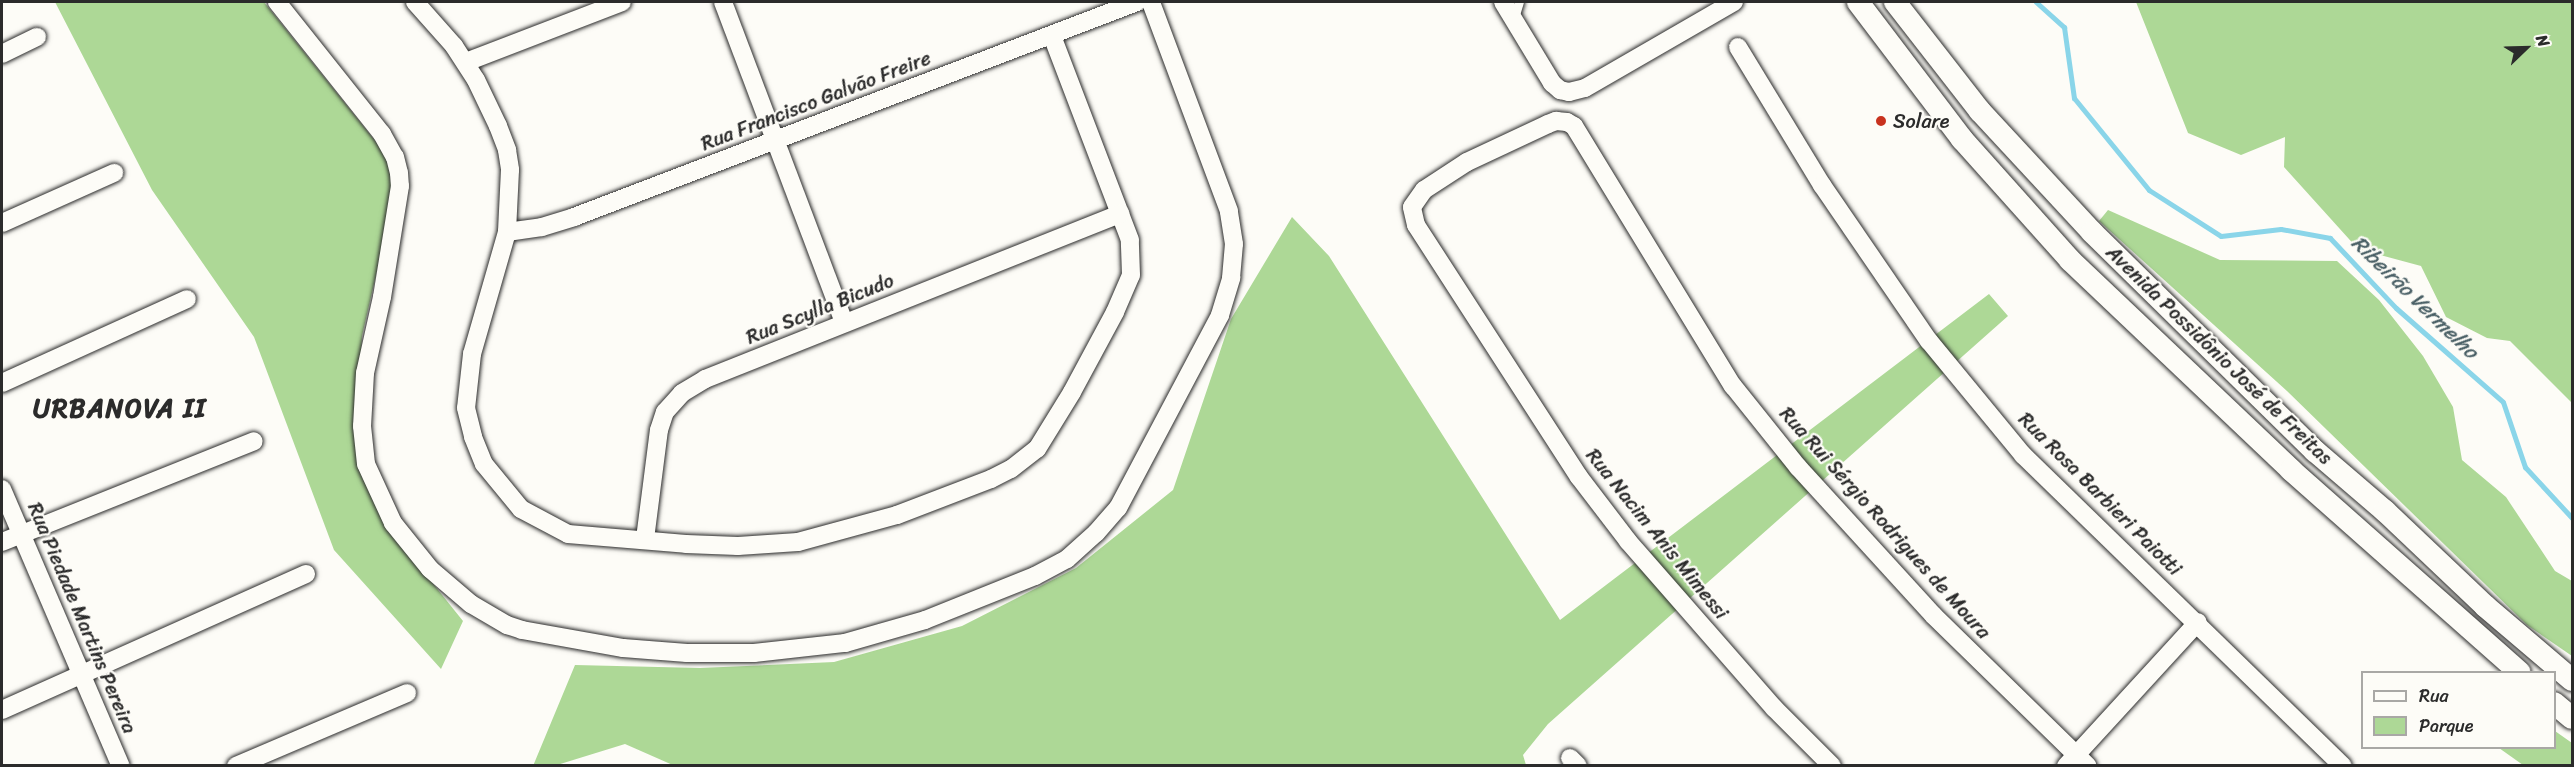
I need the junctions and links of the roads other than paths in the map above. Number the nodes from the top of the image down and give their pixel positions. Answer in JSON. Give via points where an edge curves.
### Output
{"nodes":[{"id":1,"x":277,"y":2,"type":"edge"},
{"id":2,"x":415,"y":2,"type":"edge"},
{"id":3,"x":622,"y":2,"type":"edge"},
{"id":4,"x":723,"y":2,"type":"edge"},
{"id":5,"x":1137,"y":2,"type":"edge"},
{"id":6,"x":1151,"y":2,"type":"edge"},
{"id":7,"x":1503,"y":2,"type":"edge"},
{"id":8,"x":1734,"y":2,"type":"edge"},
{"id":9,"x":1858,"y":2,"type":"edge"},
{"id":10,"x":1895,"y":2,"type":"edge"},
{"id":11,"x":1516,"y":10,"type":"edge"},
{"id":12,"x":1052,"y":36,"type":"junction"},
{"id":13,"x":38,"y":37,"type":"dead end"},
{"id":14,"x":1738,"y":47,"type":"dead end"},
{"id":15,"x":2,"y":54,"type":"edge"},
{"id":16,"x":466,"y":63,"type":"junction"},
{"id":17,"x":777,"y":140,"type":"junction"},
{"id":18,"x":114,"y":173,"type":"dead end"},
{"id":19,"x":1424,"y":190,"type":"joint"},
{"id":20,"x":1120,"y":214,"type":"junction"},
{"id":21,"x":2,"y":223,"type":"edge"},
{"id":22,"x":507,"y":232,"type":"junction"},
{"id":23,"x":187,"y":299,"type":"dead end"},
{"id":24,"x":844,"y":323,"type":"junction"},
{"id":25,"x":2,"y":383,"type":"edge"},
{"id":26,"x":254,"y":441,"type":"dead end"},
{"id":27,"x":2,"y":489,"type":"edge"},
{"id":28,"x":21,"y":534,"type":"junction"},
{"id":29,"x":645,"y":539,"type":"junction"},
{"id":30,"x":2,"y":542,"type":"edge"},
{"id":31,"x":306,"y":574,"type":"dead end"},
{"id":32,"x":2198,"y":622,"type":"junction"},
{"id":33,"x":2518,"y":671,"type":"edge"},
{"id":34,"x":82,"y":675,"type":"junction"},
{"id":35,"x":2572,"y":680,"type":"edge"},
{"id":36,"x":407,"y":693,"type":"dead end"},
{"id":37,"x":2556,"y":705,"type":"edge"},
{"id":38,"x":2,"y":710,"type":"edge"},
{"id":39,"x":2572,"y":718,"type":"edge"},
{"id":40,"x":2077,"y":762,"type":"edge"},
{"id":41,"x":121,"y":765,"type":"edge"},
{"id":42,"x":236,"y":765,"type":"edge"},
{"id":43,"x":1832,"y":765,"type":"edge"},
{"id":44,"x":2343,"y":765,"type":"edge"}],
"edges":[{"from":1,"to":6,"type":"street","via":[[382,134],[399,173],[382,297],[364,373],[362,426],[366,464],[393,523],[430,569],[471,604],[507,625],[623,648],[754,652],[845,643],[925,620],[1067,559],[1118,508],[1220,315],[1231,278],[1234,244],[1229,210]]},
{"from":2,"to":16,"type":"street"},
{"from":3,"to":16,"type":"street"},
{"from":4,"to":17,"type":"street"},
{"from":5,"to":12,"type":"street","name":"Rua Francisco Galvão Freire"},
{"from":7,"to":11,"type":"street"},
{"from":8,"to":11,"type":"street","via":[[1585,88],[1569,92],[1552,83]]},
{"from":9,"to":33,"type":"street","name":"Avenida Possidônio José de Freitas","via":[[1962,139],[2070,260],[2291,470]]},
{"from":10,"to":35,"type":"street","name":"Avenida Possidônio José de Freitas","via":[[1980,111],[2092,232],[2315,451]]},
{"from":12,"to":17,"type":"street","name":"Rua Francisco Galvão Freire"},
{"from":12,"to":20,"type":"street"},
{"from":13,"to":15,"type":"street"},
{"from":14,"to":32,"type":"street","name":"Rua Rosa Barbieri Paiotti","via":[[1822,186],[1929,341],[2024,455]]},
{"from":16,"to":22,"type":"street","via":[[507,150],[511,192]]},
{"from":17,"to":22,"type":"street","name":"Rua Francisco Galvão Freire","via":[[574,217]]},
{"from":17,"to":24,"type":"street"},
{"from":18,"to":21,"type":"street"},
{"from":19,"to":40,"type":"street","name":"Rua Rui Sérgio Rodrigues de Moura","via":[[1467,162],[1556,121],[1574,126],[1733,386],[1798,467],[1933,615]]},
{"from":19,"to":43,"type":"street","name":"Rua Nacim Anis Mimessi","via":[[1412,207],[1416,225],[1578,477],[1628,541],[1774,708]]},
{"from":20,"to":24,"type":"street","name":"Rua Scylla Bicudo"},
{"from":20,"to":29,"type":"street","via":[[1130,240],[1131,274],[1115,312],[1058,417],[1037,448],[1011,469],[897,515],[798,542],[738,546]]},
{"from":22,"to":29,"type":"street","via":[[472,354],[466,408],[484,465],[521,509],[568,534]]},
{"from":23,"to":25,"type":"street"},
{"from":24,"to":29,"type":"street","name":"Rua Scylla Bicudo","via":[[705,379],[682,393],[665,412],[659,430]]},
{"from":26,"to":28,"type":"street"},
{"from":27,"to":28,"type":"street","name":"Rua Piedade Martins Pereira"},
{"from":28,"to":30,"type":"street"},
{"from":28,"to":34,"type":"street","name":"Rua Piedade Martins Pereira"},
{"from":31,"to":34,"type":"street"},
{"from":32,"to":40,"type":"street"},
{"from":32,"to":44,"type":"street","name":"Rua Rosa Barbieri Paiotti"},
{"from":34,"to":38,"type":"street"},
{"from":34,"to":41,"type":"street","name":"Rua Piedade Martins Pereira"},
{"from":36,"to":42,"type":"street"},
{"from":37,"to":39,"type":"street"}]}
